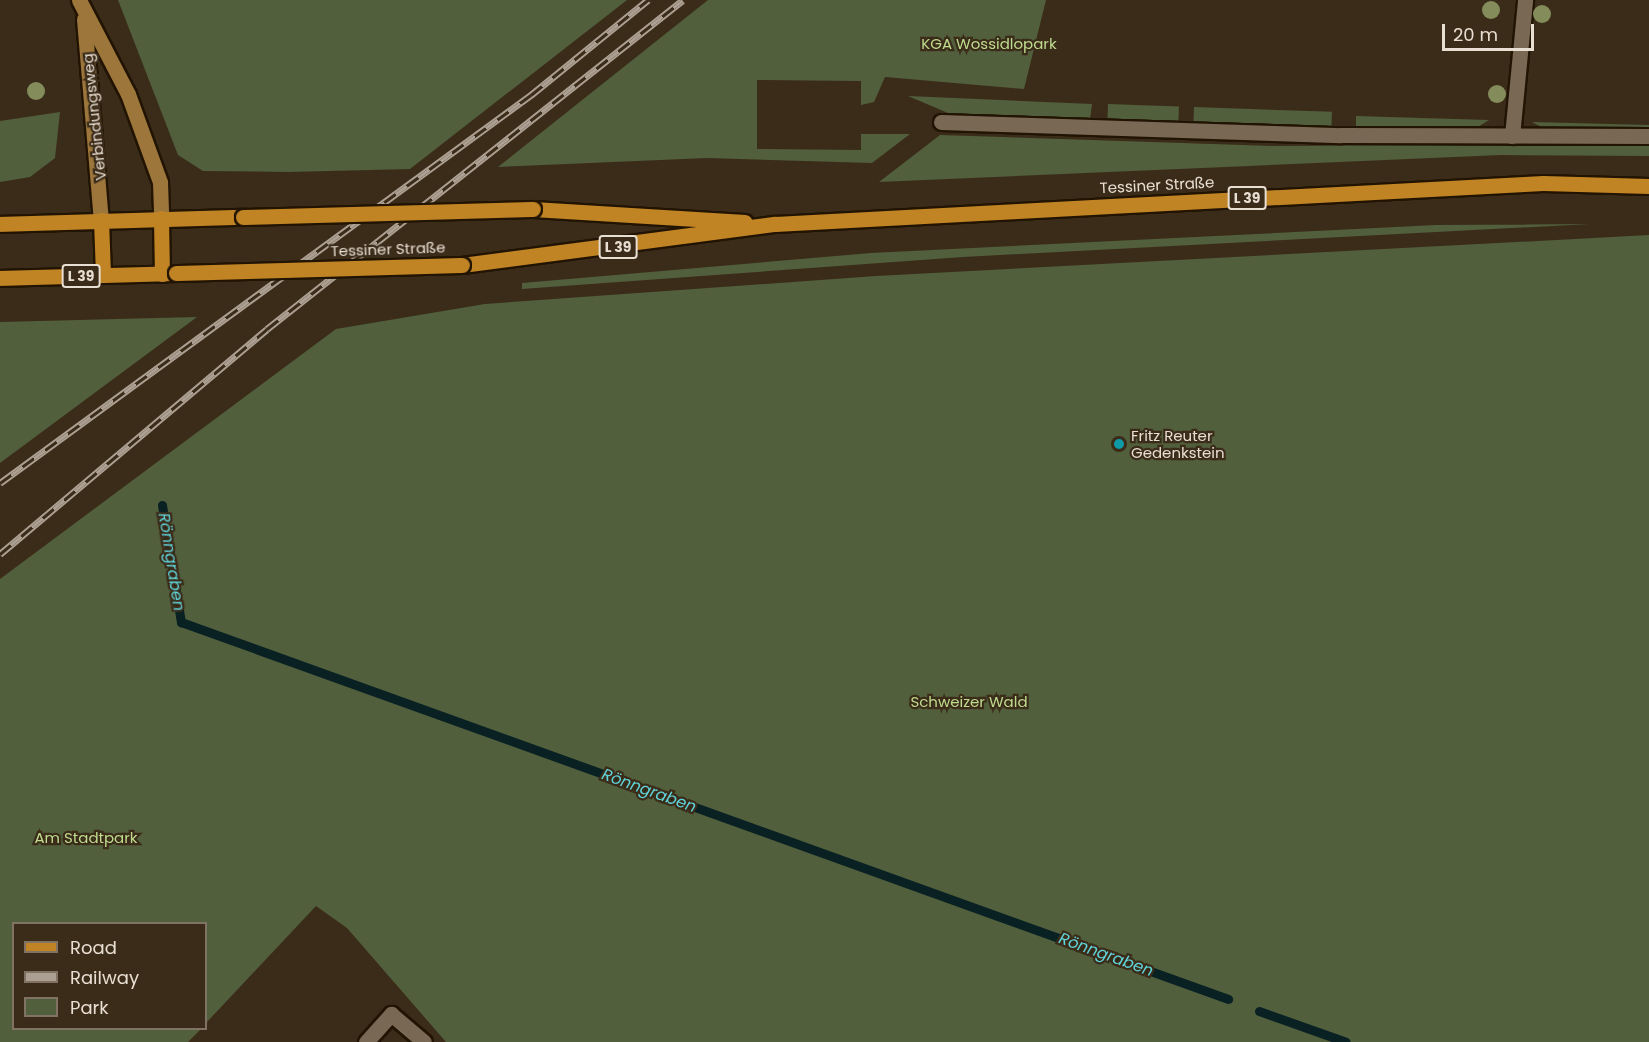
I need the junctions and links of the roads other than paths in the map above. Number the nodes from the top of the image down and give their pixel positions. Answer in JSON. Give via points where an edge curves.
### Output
{"nodes":[{"id":1,"x":1525,"y":0,"type":"edge"},
{"id":2,"x":81,"y":7,"type":"edge"},
{"id":3,"x":941,"y":122,"type":"dead end"},
{"id":4,"x":1512,"y":136,"type":"junction"},
{"id":5,"x":1649,"y":136,"type":"edge"},
{"id":6,"x":1649,"y":186,"type":"edge"},
{"id":7,"x":161,"y":218,"type":"junction"},
{"id":8,"x":101,"y":220,"type":"junction"},
{"id":9,"x":0,"y":224,"type":"edge"},
{"id":10,"x":775,"y":224,"type":"junction"},
{"id":11,"x":169,"y":274,"type":"junction"},
{"id":12,"x":103,"y":275,"type":"junction"},
{"id":13,"x":0,"y":278,"type":"edge"},
{"id":14,"x":366,"y":1042,"type":"edge"},
{"id":15,"x":424,"y":1042,"type":"edge"}],
"edges":[{"from":1,"to":4,"type":"street"},
{"from":2,"to":7,"type":"main road","name":"Verbindungsweg","via":[[128,94],[160,182]]},
{"from":2,"to":8,"type":"main road","name":"Verbindungsweg"},
{"from":3,"to":4,"type":"street"},
{"from":4,"to":5,"type":"street"},
{"from":6,"to":10,"type":"main road","name":"Tessiner Straße","number":"L 39","via":[[1543,183]]},
{"from":7,"to":8,"type":"main road","name":"Tessiner Straße","number":"L 39"},
{"from":7,"to":10,"type":"main road","name":"Tessiner Straße","number":"L 39","bridge":true,"via":[[533,209]]},
{"from":7,"to":11,"type":"main road"},
{"from":8,"to":9,"type":"main road","name":"Tessiner Straße","number":"L 39"},
{"from":8,"to":12,"type":"main road"},
{"from":10,"to":11,"type":"main road","name":"Tessiner Straße","number":"L 39","bridge":true,"via":[[462,265]]},
{"from":11,"to":12,"type":"main road","name":"Tessiner Straße","number":"L 39"},
{"from":12,"to":13,"type":"main road","name":"Tessiner Straße","number":"L 39"},
{"from":14,"to":15,"type":"street","via":[[391,1014]]}]}
